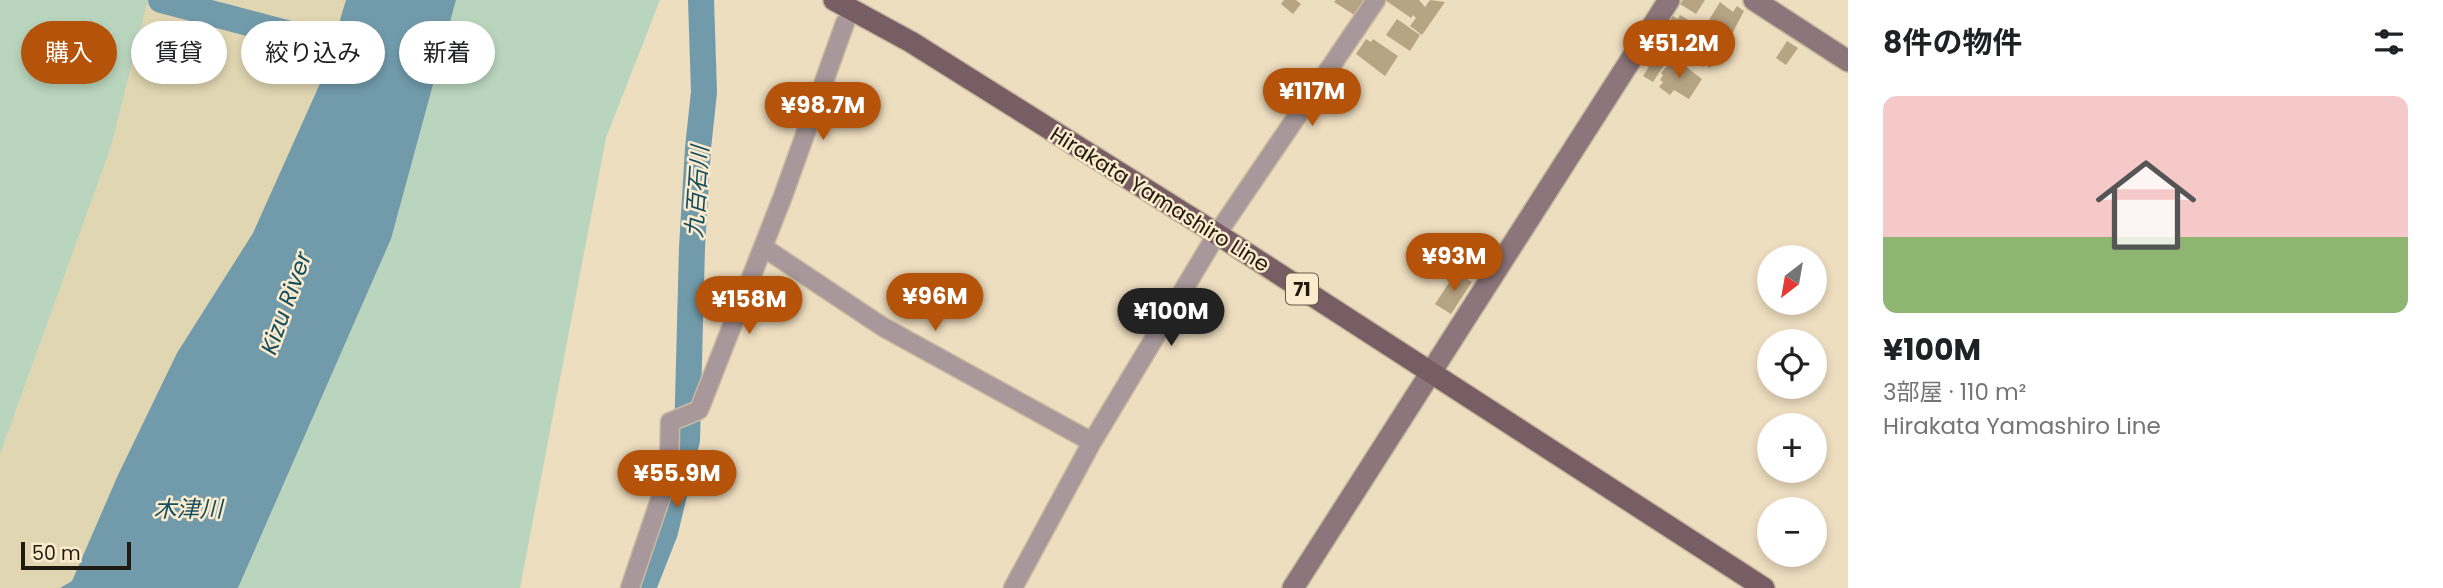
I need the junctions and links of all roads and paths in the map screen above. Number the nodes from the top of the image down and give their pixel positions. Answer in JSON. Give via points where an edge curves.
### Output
{"nodes":[{"id":1,"x":834,"y":0,"type":"edge"},
{"id":2,"x":1376,"y":0,"type":"edge"},
{"id":3,"x":1669,"y":0,"type":"edge"},
{"id":4,"x":1754,"y":0,"type":"edge"},
{"id":5,"x":845,"y":23,"type":"dead end"},
{"id":6,"x":1848,"y":61,"type":"edge"},
{"id":7,"x":1217,"y":234,"type":"junction"},
{"id":8,"x":763,"y":247,"type":"junction"},
{"id":9,"x":1430,"y":369,"type":"junction"},
{"id":10,"x":1092,"y":442,"type":"junction"},
{"id":11,"x":631,"y":588,"type":"edge"},
{"id":12,"x":1013,"y":588,"type":"edge"},
{"id":13,"x":1293,"y":588,"type":"edge"},
{"id":14,"x":1764,"y":588,"type":"edge"}],
"edges":[{"from":1,"to":7,"type":"main road","name":"Hirakata Yamashiro Line","number":"71","via":[[911,42]]},
{"from":2,"to":7,"type":"street"},
{"from":3,"to":9,"type":"street"},
{"from":4,"to":6,"type":"street"},
{"from":5,"to":8,"type":"street"},
{"from":7,"to":9,"type":"main road","name":"Hirakata Yamashiro Line","number":"71"},
{"from":7,"to":10,"type":"street"},
{"from":8,"to":10,"type":"street","via":[[883,327]]},
{"from":8,"to":11,"type":"street","via":[[699,410],[670,422],[668,472]]},
{"from":9,"to":13,"type":"street"},
{"from":9,"to":14,"type":"main road","name":"Hirakata Yamashiro Line","number":"71"},
{"from":10,"to":12,"type":"street"}]}
